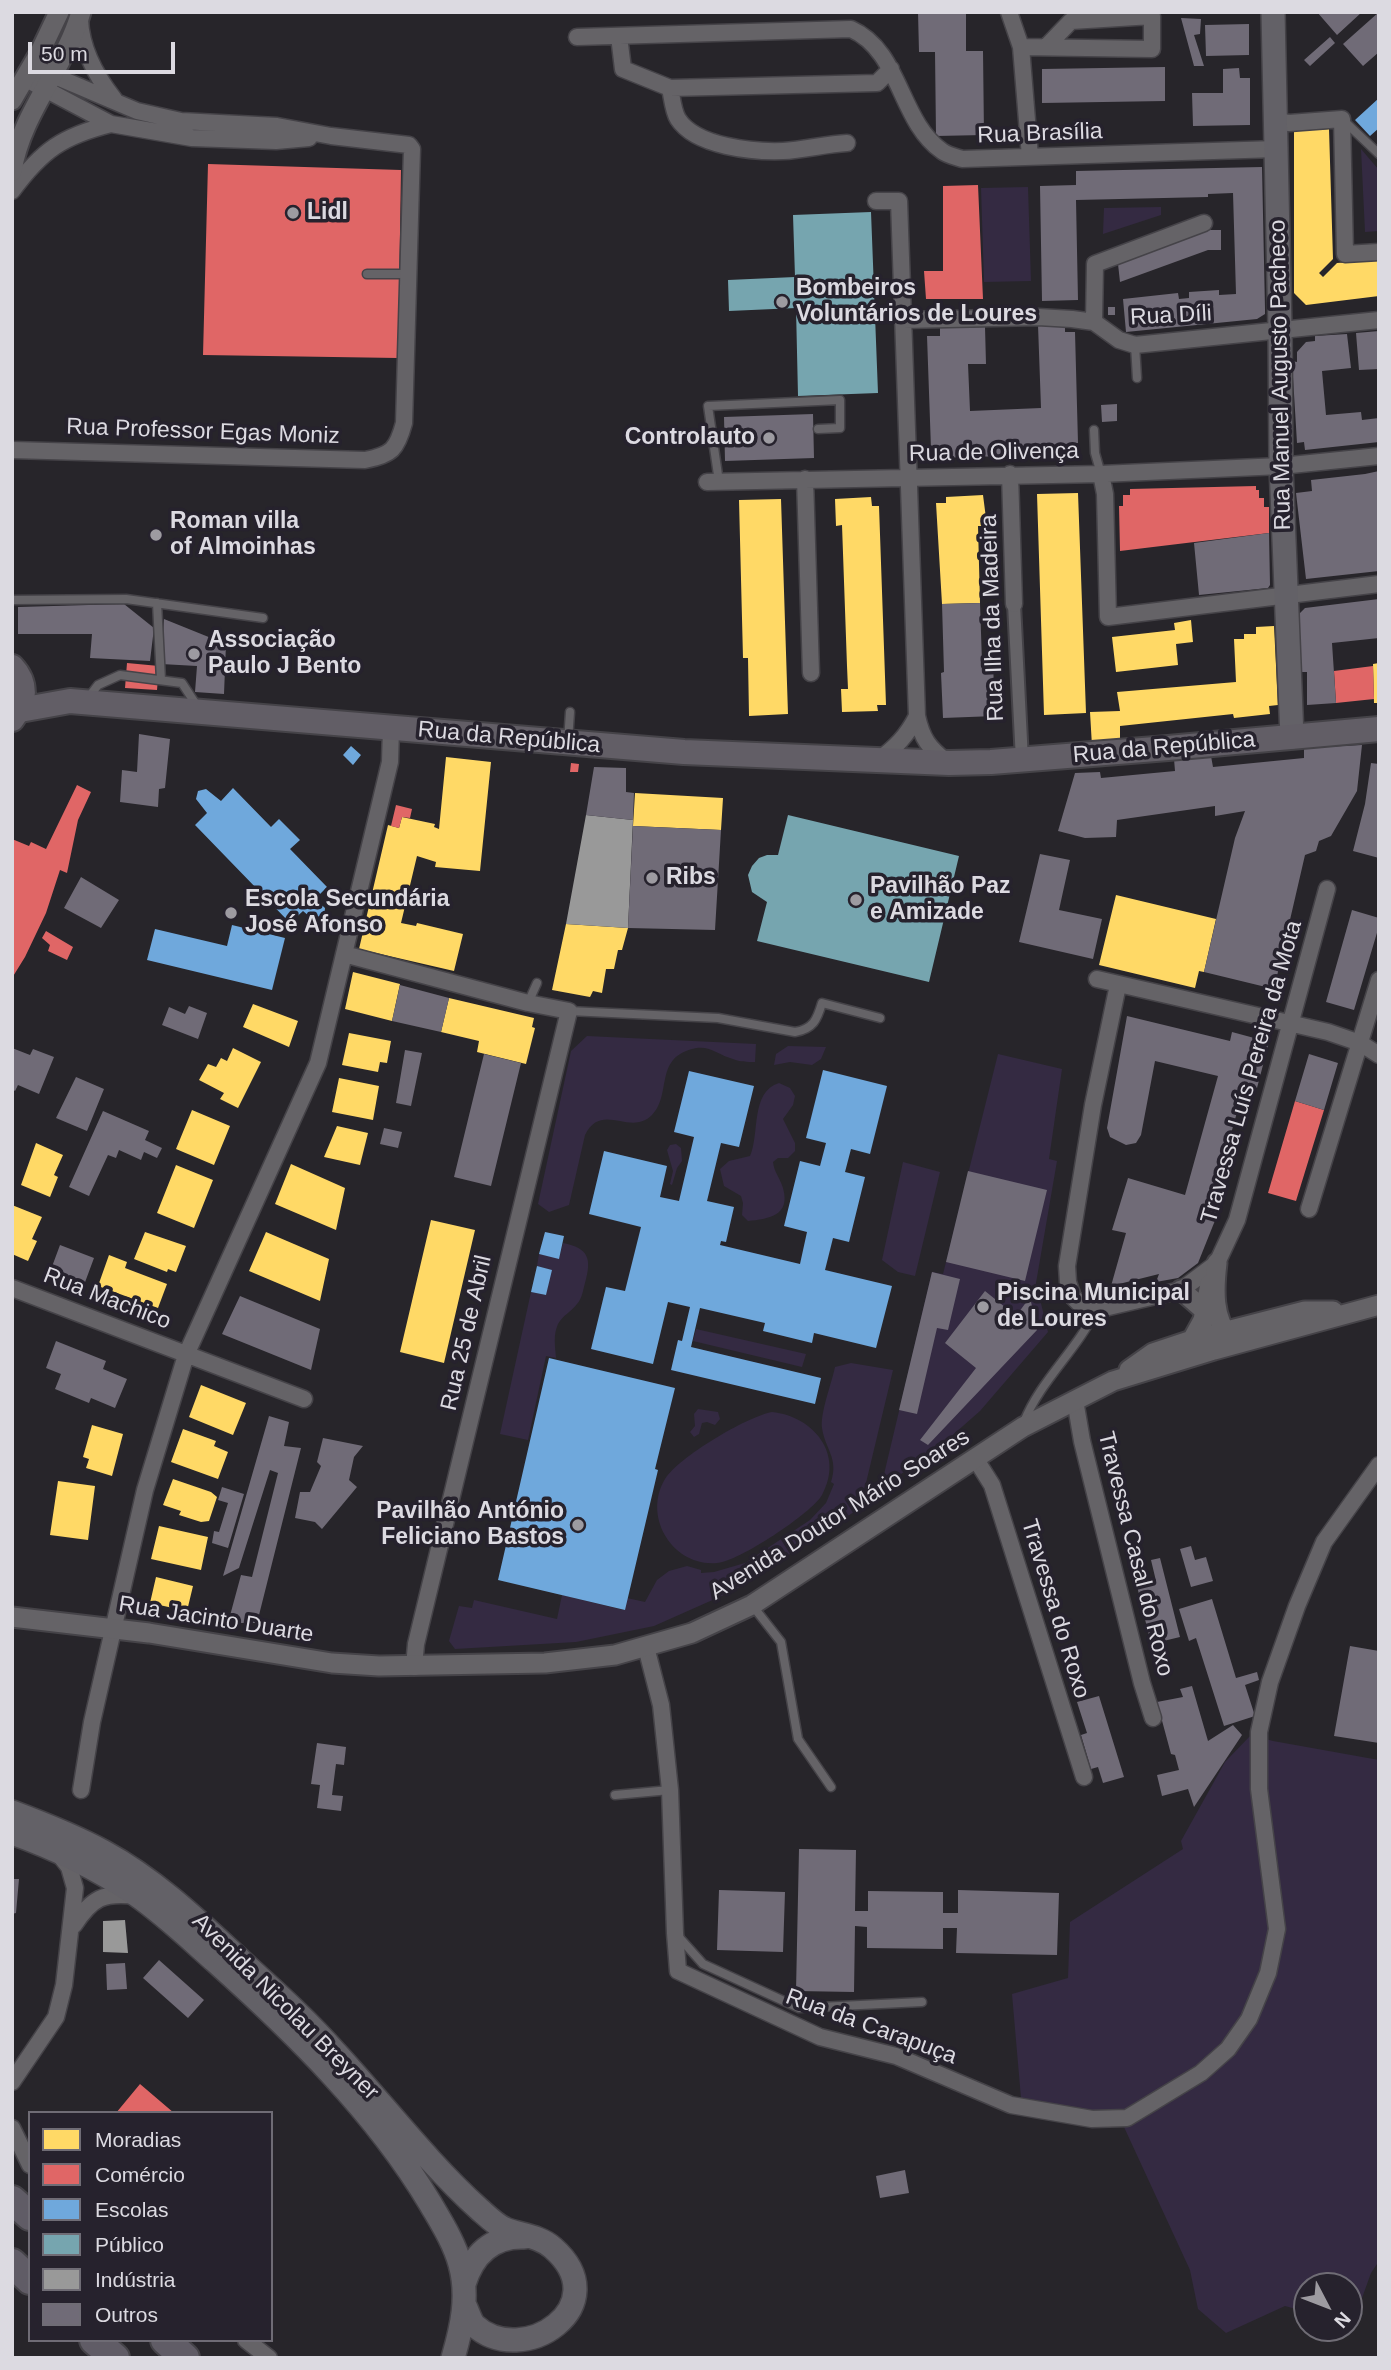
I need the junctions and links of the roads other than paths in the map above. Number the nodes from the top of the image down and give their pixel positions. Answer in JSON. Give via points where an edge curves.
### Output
{"nodes":[{"id":1,"x":59,"y":12,"type":"edge"},
{"id":2,"x":1009,"y":12,"type":"edge"},
{"id":3,"x":1273,"y":12,"type":"edge"},
{"id":4,"x":80,"y":15,"type":"edge"},
{"id":5,"x":619,"y":36,"type":"junction"},
{"id":6,"x":577,"y":37,"type":"dead end"},
{"id":7,"x":1021,"y":47,"type":"junction"},
{"id":8,"x":1046,"y":47,"type":"junction"},
{"id":9,"x":891,"y":69,"type":"junction"},
{"id":10,"x":27,"y":72,"type":"junction"},
{"id":11,"x":50,"y":81,"type":"junction"},
{"id":12,"x":670,"y":88,"type":"junction"},
{"id":13,"x":12,"y":100,"type":"edge"},
{"id":14,"x":118,"y":104,"type":"junction"},
{"id":15,"x":1342,"y":119,"type":"junction"},
{"id":16,"x":1276,"y":121,"type":"junction"},
{"id":17,"x":111,"y":124,"type":"junction"},
{"id":18,"x":331,"y":136,"type":"junction"},
{"id":19,"x":847,"y":143,"type":"dead end"},
{"id":20,"x":1276,"y":149,"type":"junction"},
{"id":21,"x":1379,"y":154,"type":"edge"},
{"id":22,"x":1030,"y":157,"type":"junction"},
{"id":23,"x":12,"y":171,"type":"edge"},
{"id":24,"x":12,"y":191,"type":"edge"},
{"id":25,"x":876,"y":201,"type":"dead end"},
{"id":26,"x":1204,"y":223,"type":"dead end"},
{"id":27,"x":1379,"y":252,"type":"edge"},
{"id":28,"x":367,"y":274,"type":"dead end"},
{"id":29,"x":407,"y":274,"type":"junction"},
{"id":30,"x":903,"y":320,"type":"junction"},
{"id":31,"x":1379,"y":320,"type":"edge"},
{"id":32,"x":1094,"y":322,"type":"junction"},
{"id":33,"x":1280,"y":329,"type":"junction"},
{"id":34,"x":1135,"y":345,"type":"junction"},
{"id":35,"x":1137,"y":378,"type":"dead end"},
{"id":36,"x":818,"y":429,"type":"dead end"},
{"id":37,"x":1094,"y":430,"type":"dead end"},
{"id":38,"x":724,"y":434,"type":"dead end"},
{"id":39,"x":713,"y":435,"type":"junction"},
{"id":40,"x":12,"y":450,"type":"edge"},
{"id":41,"x":1379,"y":456,"type":"edge"},
{"id":42,"x":1281,"y":466,"type":"junction"},
{"id":43,"x":1010,"y":474,"type":"junction"},
{"id":44,"x":1101,"y":474,"type":"junction"},
{"id":45,"x":909,"y":478,"type":"junction"},
{"id":46,"x":805,"y":479,"type":"junction"},
{"id":47,"x":713,"y":482,"type":"joint"},
{"id":48,"x":1379,"y":583,"type":"edge"},
{"id":49,"x":1287,"y":596,"type":"junction"},
{"id":50,"x":12,"y":600,"type":"edge"},
{"id":51,"x":157,"y":603,"type":"junction"},
{"id":52,"x":1014,"y":604,"type":"joint"},
{"id":53,"x":263,"y":618,"type":"dead end"},
{"id":54,"x":15,"y":670,"type":"edge"},
{"id":55,"x":811,"y":673,"type":"dead end"},
{"id":56,"x":161,"y":680,"type":"junction"},
{"id":57,"x":77,"y":702,"type":"junction"},
{"id":58,"x":200,"y":712,"type":"junction"},
{"id":59,"x":570,"y":712,"type":"dead end"},
{"id":60,"x":16,"y":715,"type":"edge"},
{"id":61,"x":917,"y":716,"type":"junction"},
{"id":62,"x":391,"y":728,"type":"junction"},
{"id":63,"x":1379,"y":729,"type":"edge"},
{"id":64,"x":1292,"y":737,"type":"junction"},
{"id":65,"x":568,"y":744,"type":"junction"},
{"id":66,"x":1022,"y":760,"type":"junction"},
{"id":67,"x":877,"y":761,"type":"junction"},
{"id":68,"x":948,"y":763,"type":"junction"},
{"id":69,"x":1327,"y":889,"type":"dead end"},
{"id":70,"x":344,"y":954,"type":"junction"},
{"id":71,"x":1097,"y":979,"type":"dead end"},
{"id":72,"x":1379,"y":980,"type":"edge"},
{"id":73,"x":537,"y":984,"type":"dead end"},
{"id":74,"x":1118,"y":985,"type":"junction"},
{"id":75,"x":528,"y":1003,"type":"junction"},
{"id":76,"x":569,"y":1011,"type":"junction"},
{"id":77,"x":880,"y":1018,"type":"dead end"},
{"id":78,"x":1290,"y":1024,"type":"junction"},
{"id":79,"x":1360,"y":1043,"type":"junction"},
{"id":80,"x":1379,"y":1055,"type":"edge"},
{"id":81,"x":1309,"y":1209,"type":"dead end"},
{"id":82,"x":1217,"y":1264,"type":"junction"},
{"id":83,"x":12,"y":1288,"type":"edge"},
{"id":84,"x":1181,"y":1290,"type":"junction"},
{"id":85,"x":1379,"y":1305,"type":"edge"},
{"id":86,"x":1096,"y":1310,"type":"junction"},
{"id":87,"x":1204,"y":1310,"type":"junction"},
{"id":88,"x":1231,"y":1338,"type":"junction"},
{"id":89,"x":1192,"y":1340,"type":"junction"},
{"id":90,"x":186,"y":1354,"type":"junction"},
{"id":91,"x":1113,"y":1381,"type":"junction"},
{"id":92,"x":304,"y":1399,"type":"dead end"},
{"id":93,"x":1075,"y":1400,"type":"junction"},
{"id":94,"x":1023,"y":1427,"type":"junction"},
{"id":95,"x":975,"y":1458,"type":"junction"},
{"id":96,"x":1379,"y":1465,"type":"edge"},
{"id":97,"x":752,"y":1605,"type":"junction"},
{"id":98,"x":12,"y":1617,"type":"edge"},
{"id":99,"x":113,"y":1629,"type":"junction"},
{"id":100,"x":646,"y":1647,"type":"junction"},
{"id":101,"x":414,"y":1667,"type":"junction"},
{"id":102,"x":1153,"y":1718,"type":"dead end"},
{"id":103,"x":1084,"y":1777,"type":"dead end"},
{"id":104,"x":831,"y":1787,"type":"dead end"},
{"id":105,"x":81,"y":1790,"type":"dead end"},
{"id":106,"x":670,"y":1790,"type":"junction"},
{"id":107,"x":615,"y":1795,"type":"dead end"},
{"id":108,"x":12,"y":1812,"type":"edge"},
{"id":109,"x":12,"y":1833,"type":"edge"},
{"id":110,"x":52,"y":1847,"type":"junction"},
{"id":111,"x":138,"y":1896,"type":"junction"},
{"id":112,"x":72,"y":1927,"type":"junction"},
{"id":113,"x":675,"y":1933,"type":"junction"},
{"id":114,"x":922,"y":2002,"type":"dead end"},
{"id":115,"x":12,"y":2082,"type":"edge"},
{"id":116,"x":12,"y":2128,"type":"edge"},
{"id":117,"x":28,"y":2161,"type":"edge"},
{"id":118,"x":12,"y":2200,"type":"edge"},
{"id":119,"x":28,"y":2214,"type":"edge"},
{"id":120,"x":530,"y":2237,"type":"junction"},
{"id":121,"x":12,"y":2263,"type":"edge"},
{"id":122,"x":28,"y":2278,"type":"edge"},
{"id":123,"x":464,"y":2295,"type":"junction"},
{"id":124,"x":96,"y":2342,"type":"edge"},
{"id":125,"x":167,"y":2342,"type":"edge"},
{"id":126,"x":249,"y":2342,"type":"edge"},
{"id":127,"x":497,"y":2352,"type":"edge"},
{"id":128,"x":115,"y":2358,"type":"edge"},
{"id":129,"x":185,"y":2358,"type":"edge"},
{"id":130,"x":269,"y":2358,"type":"edge"},
{"id":131,"x":453,"y":2358,"type":"edge"}],
"edges":[{"from":1,"to":10,"type":"street"},
{"from":2,"to":7,"type":"street"},
{"from":3,"to":16,"type":"main road","name":"Rua Manuel Augusto Pacheco"},
{"from":4,"to":11,"type":"street"},
{"from":4,"to":14,"type":"street","via":[[81,37],[93,66]]},
{"from":5,"to":6,"type":"street","name":"Rua Brasília"},
{"from":5,"to":9,"type":"street","name":"Rua Brasília","via":[[852,29],[865,35]]},
{"from":5,"to":12,"type":"street","via":[[623,69]]},
{"from":7,"to":8,"type":"street"},
{"from":7,"to":22,"type":"street"},
{"from":8,"to":8,"type":"street","via":[[1153,49],[1152,16],[1071,21]]},
{"from":9,"to":12,"type":"street","via":[[877,83]]},
{"from":9,"to":22,"type":"street","name":"Rua Brasília","via":[[914,118],[943,152],[962,159]]},
{"from":10,"to":11,"type":"street"},
{"from":10,"to":13,"type":"street"},
{"from":11,"to":14,"type":"street"},
{"from":11,"to":17,"type":"street","via":[[78,108]]},
{"from":11,"to":23,"type":"street","via":[[23,129]]},
{"from":12,"to":19,"type":"street","via":[[678,119],[715,143],[785,151]]},
{"from":14,"to":18,"type":"street","via":[[193,123],[277,126]]},
{"from":15,"to":16,"type":"street"},
{"from":15,"to":21,"type":"lane"},
{"from":15,"to":27,"type":"street","via":[[1345,254]]},
{"from":16,"to":20,"type":"main road","name":"Rua Manuel Augusto Pacheco"},
{"from":17,"to":18,"type":"street","via":[[192,138],[276,141]]},
{"from":17,"to":24,"type":"street","via":[[58,144],[32,164]]},
{"from":18,"to":29,"type":"street","via":[[406,143],[412,149]]},
{"from":20,"to":22,"type":"street","name":"Rua Brasília"},
{"from":20,"to":33,"type":"main road","name":"Rua Manuel Augusto Pacheco"},
{"from":25,"to":30,"type":"street","via":[[899,201]]},
{"from":26,"to":32,"type":"street","via":[[1096,264]]},
{"from":28,"to":29,"type":"lane"},
{"from":29,"to":40,"type":"street","name":"Rua Professor Egas Moniz","via":[[404,423],[399,443],[380,457]]},
{"from":30,"to":32,"type":"street","name":"Rua Díli","via":[[1038,317]]},
{"from":30,"to":45,"type":"street"},
{"from":31,"to":33,"type":"street","name":"Rua Díli"},
{"from":32,"to":34,"type":"street","name":"Rua Díli","via":[[1119,341]]},
{"from":33,"to":34,"type":"street","name":"Rua Díli"},
{"from":33,"to":42,"type":"main road","name":"Rua Manuel Augusto Pacheco"},
{"from":34,"to":35,"type":"lane"},
{"from":36,"to":39,"type":"lane","via":[[840,428],[841,400],[708,406]]},
{"from":37,"to":44,"type":"lane"},
{"from":38,"to":39,"type":"lane"},
{"from":39,"to":47,"type":"lane"},
{"from":41,"to":42,"type":"street","name":"Rua de Olivença"},
{"from":42,"to":44,"type":"street","name":"Rua de Olivença"},
{"from":42,"to":49,"type":"main road","name":"Rua Manuel Augusto Pacheco"},
{"from":43,"to":44,"type":"street","name":"Rua de Olivença"},
{"from":43,"to":45,"type":"street","name":"Rua de Olivença"},
{"from":43,"to":52,"type":"street","name":"Rua Ilha da Madeira"},
{"from":44,"to":49,"type":"street","via":[[1108,617]]},
{"from":45,"to":46,"type":"street","name":"Rua de Olivença"},
{"from":45,"to":61,"type":"street"},
{"from":46,"to":47,"type":"street","name":"Rua de Olivença"},
{"from":46,"to":55,"type":"street"},
{"from":48,"to":49,"type":"street"},
{"from":49,"to":64,"type":"main road","name":"Rua Manuel Augusto Pacheco"},
{"from":50,"to":51,"type":"lane"},
{"from":51,"to":53,"type":"lane"},
{"from":51,"to":56,"type":"lane"},
{"from":52,"to":66,"type":"street","name":"Rua Ilha da Madeira"},
{"from":54,"to":57,"type":"main road","name":"Rua da República"},
{"from":54,"to":60,"type":"main road","via":[[23,685]]},
{"from":56,"to":57,"type":"lane","via":[[120,675]]},
{"from":56,"to":58,"type":"lane","via":[[182,683]]},
{"from":57,"to":58,"type":"main road","name":"Rua da República"},
{"from":57,"to":60,"type":"main road","name":"Rua da República"},
{"from":58,"to":62,"type":"main road","name":"Rua da República"},
{"from":59,"to":65,"type":"lane"},
{"from":61,"to":67,"type":"street","via":[[896,747]]},
{"from":61,"to":68,"type":"street","via":[[921,735]]},
{"from":62,"to":65,"type":"main road","name":"Rua da República"},
{"from":62,"to":70,"type":"street","via":[[390,762]]},
{"from":63,"to":64,"type":"main road","name":"Rua da República"},
{"from":64,"to":66,"type":"main road","name":"Rua da República"},
{"from":65,"to":67,"type":"main road","name":"Rua da República"},
{"from":66,"to":68,"type":"main road","name":"Rua da República"},
{"from":67,"to":68,"type":"main road","name":"Rua da República"},
{"from":69,"to":78,"type":"street","name":"Travessa Luís Pereira da Mota"},
{"from":70,"to":75,"type":"street"},
{"from":70,"to":90,"type":"street","via":[[318,1063]]},
{"from":71,"to":74,"type":"street"},
{"from":72,"to":79,"type":"street"},
{"from":73,"to":75,"type":"lane"},
{"from":74,"to":78,"type":"street"},
{"from":74,"to":86,"type":"street","via":[[1068,1251],[1073,1297]]},
{"from":75,"to":76,"type":"street"},
{"from":76,"to":77,"type":"lane","via":[[718,1018],[795,1032],[812,1026],[822,1003]]},
{"from":76,"to":101,"type":"street","name":"Rua 25 de Abril"},
{"from":78,"to":79,"type":"street"},
{"from":78,"to":82,"type":"street","name":"Travessa Luís Pereira da Mota","via":[[1237,1220]]},
{"from":79,"to":80,"type":"street"},
{"from":79,"to":81,"type":"street"},
{"from":82,"to":84,"type":"street","name":"Travessa Luís Pereira da Mota"},
{"from":82,"to":87,"type":"street"},
{"from":82,"to":88,"type":"street","via":[[1214,1292]]},
{"from":83,"to":90,"type":"street","name":"Rua Machico"},
{"from":84,"to":86,"type":"street"},
{"from":84,"to":87,"type":"street"},
{"from":85,"to":88,"type":"street","name":"Avenida Doutor Mário Soares"},
{"from":86,"to":94,"type":"lane","via":[[1086,1332],[1031,1405]]},
{"from":87,"to":89,"type":"street"},
{"from":88,"to":89,"type":"street","name":"Avenida Doutor Mário Soares"},
{"from":88,"to":91,"type":"street","name":"Avenida Doutor Mário Soares"},
{"from":89,"to":91,"type":"street","name":"Avenida Doutor Mário Soares","via":[[1153,1353]]},
{"from":90,"to":92,"type":"street","name":"Rua Machico"},
{"from":90,"to":99,"type":"street","via":[[145,1490]]},
{"from":91,"to":93,"type":"street","name":"Avenida Doutor Mário Soares"},
{"from":93,"to":94,"type":"street","name":"Avenida Doutor Mário Soares"},
{"from":93,"to":102,"type":"street","name":"Travessa Casal do Roxo"},
{"from":94,"to":95,"type":"street","name":"Avenida Doutor Mário Soares"},
{"from":95,"to":97,"type":"street","name":"Avenida Doutor Mário Soares"},
{"from":95,"to":103,"type":"street","name":"Travessa do Roxo","via":[[992,1485]]},
{"from":96,"to":113,"type":"street","name":"Rua da Carapuça","via":[[1324,1542],[1270,1682],[1259,1732],[1259,1789],[1277,1929],[1269,1973],[1249,2019],[1228,2049],[1201,2073],[1127,2119],[1092,2119],[1010,2105],[896,2056],[820,2037],[678,1971]]},
{"from":97,"to":100,"type":"street","name":"Avenida Doutor Mário Soares","via":[[692,1633]]},
{"from":97,"to":104,"type":"lane","via":[[781,1642],[798,1739]]},
{"from":98,"to":99,"type":"street","name":"Rua Jacinto Duarte"},
{"from":99,"to":101,"type":"street","name":"Rua Jacinto Duarte","via":[[332,1663]]},
{"from":99,"to":105,"type":"street"},
{"from":100,"to":101,"type":"street","name":"Avenida Doutor Mário Soares","via":[[545,1663]]},
{"from":100,"to":106,"type":"street","name":"Rua da Carapuça","via":[[661,1705]]},
{"from":106,"to":107,"type":"lane"},
{"from":106,"to":113,"type":"street","name":"Rua da Carapuça"},
{"from":108,"to":120,"type":"main road","name":"Avenida Nicolau Breyner","via":[[106,1853],[188,1912],[333,2049],[479,2209],[502,2228]]},
{"from":109,"to":110,"type":"main road","name":"Avenida Nicolau Breyner"},
{"from":110,"to":111,"type":"main road","name":"Avenida Nicolau Breyner"},
{"from":110,"to":112,"type":"street","via":[[74,1877]]},
{"from":111,"to":112,"type":"street","via":[[99,1898],[83,1910]]},
{"from":111,"to":123,"type":"main road","name":"Avenida Nicolau Breyner","via":[[252,1994],[386,2138],[446,2230],[460,2264]]},
{"from":112,"to":115,"type":"street","via":[[56,2017]]},
{"from":113,"to":114,"type":"lane","via":[[703,1964],[799,2008]]},
{"from":116,"to":117,"type":"street"},
{"from":118,"to":119,"type":"highway"},
{"from":120,"to":123,"type":"main road","name":"Avenida Nicolau Breyner","via":[[495,2241],[480,2252],[469,2266]]},
{"from":120,"to":127,"type":"main road","name":"Avenida Nicolau Breyner","via":[[548,2244],[573,2274],[572,2313],[561,2330],[545,2342]]},
{"from":121,"to":122,"type":"highway"},
{"from":123,"to":127,"type":"main road","name":"Avenida Nicolau Breyner","via":[[473,2325]]},
{"from":123,"to":131,"type":"main road","name":"Avenida Nicolau Breyner"},
{"from":124,"to":128,"type":"highway"},
{"from":125,"to":129,"type":"highway"},
{"from":126,"to":130,"type":"street"}]}
